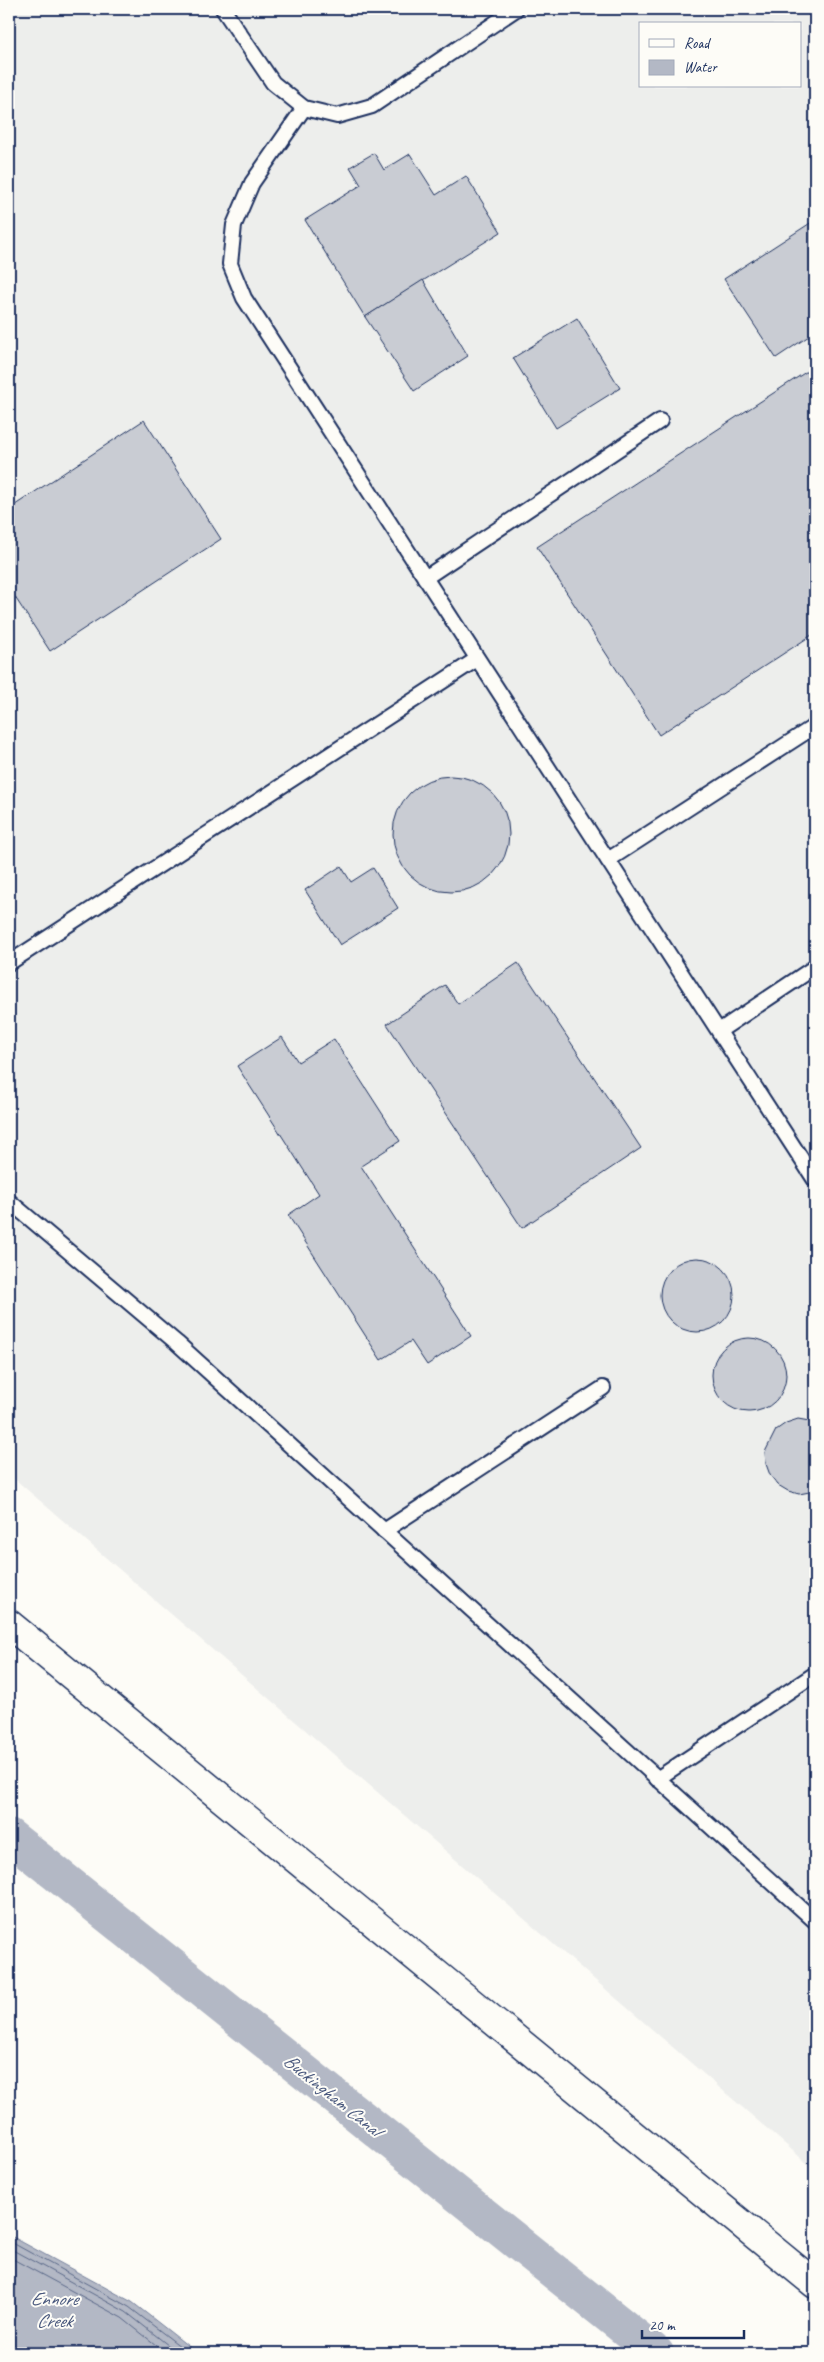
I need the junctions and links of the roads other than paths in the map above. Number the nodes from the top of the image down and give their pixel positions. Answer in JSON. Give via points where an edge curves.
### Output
{"nodes":[{"id":1,"x":223,"y":9,"type":"edge"},
{"id":2,"x":516,"y":9,"type":"edge"},
{"id":3,"x":304,"y":108,"type":"junction"},
{"id":4,"x":660,"y":422,"type":"dead end"},
{"id":5,"x":425,"y":578,"type":"junction"},
{"id":6,"x":478,"y":659,"type":"junction"},
{"id":7,"x":815,"y":726,"type":"edge"},
{"id":8,"x":608,"y":860,"type":"junction"},
{"id":9,"x":9,"y":963,"type":"edge"},
{"id":10,"x":815,"y":967,"type":"edge"},
{"id":11,"x":719,"y":1031,"type":"junction"},
{"id":12,"x":815,"y":1180,"type":"edge"},
{"id":13,"x":9,"y":1201,"type":"edge"},
{"id":14,"x":602,"y":1388,"type":"dead end"},
{"id":15,"x":384,"y":1531,"type":"junction"},
{"id":16,"x":9,"y":1624,"type":"edge"},
{"id":17,"x":815,"y":1674,"type":"edge"},
{"id":18,"x":657,"y":1779,"type":"junction"},
{"id":19,"x":815,"y":1921,"type":"edge"},
{"id":20,"x":815,"y":2284,"type":"edge"}],
"edges":[{"from":1,"to":3,"type":"lane","via":[[273,83]]},
{"from":2,"to":3,"type":"lane","via":[[372,106],[337,116]]},
{"from":3,"to":5,"type":"lane","via":[[252,183],[234,225],[230,264],[244,298]]},
{"from":4,"to":5,"type":"lane"},
{"from":5,"to":6,"type":"lane"},
{"from":6,"to":8,"type":"lane"},
{"from":6,"to":9,"type":"lane"},
{"from":7,"to":8,"type":"lane"},
{"from":8,"to":11,"type":"lane"},
{"from":10,"to":11,"type":"lane"},
{"from":11,"to":12,"type":"lane"},
{"from":13,"to":15,"type":"lane","via":[[178,1343]]},
{"from":14,"to":15,"type":"lane"},
{"from":15,"to":18,"type":"lane"},
{"from":16,"to":20,"type":"main road"},
{"from":17,"to":18,"type":"lane"},
{"from":18,"to":19,"type":"lane"}]}
